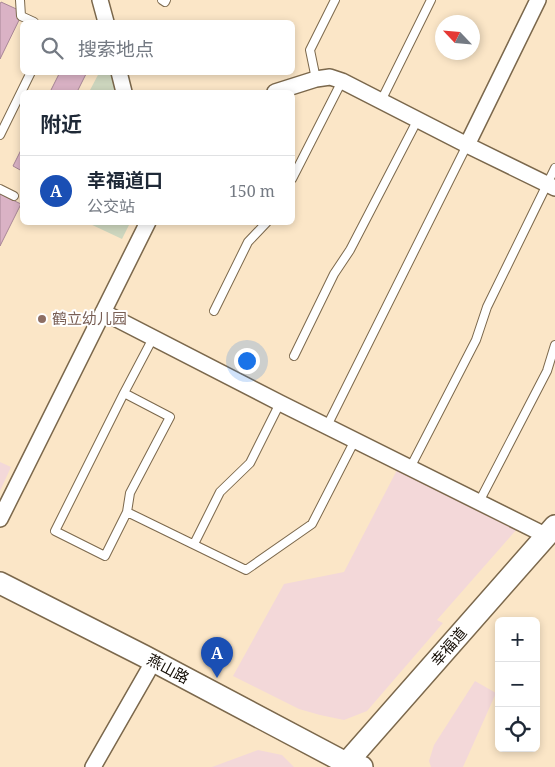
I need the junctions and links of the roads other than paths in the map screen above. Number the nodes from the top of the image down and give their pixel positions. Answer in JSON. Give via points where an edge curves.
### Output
{"nodes":[{"id":1,"x":20,"y":0,"type":"edge"},
{"id":2,"x":100,"y":0,"type":"edge"},
{"id":3,"x":162,"y":0,"type":"edge"},
{"id":4,"x":166,"y":0,"type":"edge"},
{"id":5,"x":335,"y":0,"type":"edge"},
{"id":6,"x":431,"y":0,"type":"edge"},
{"id":7,"x":538,"y":0,"type":"edge"},
{"id":8,"x":30,"y":20,"type":"edge"},
{"id":9,"x":105,"y":20,"type":"edge"},
{"id":10,"x":30,"y":75,"type":"edge"},
{"id":11,"x":120,"y":75,"type":"edge"},
{"id":12,"x":316,"y":79,"type":"junction"},
{"id":13,"x":342,"y":81,"type":"junction"},
{"id":14,"x":22,"y":90,"type":"edge"},
{"id":15,"x":124,"y":90,"type":"edge"},
{"id":16,"x":281,"y":90,"type":"edge"},
{"id":17,"x":20,"y":94,"type":"edge"},
{"id":18,"x":381,"y":100,"type":"junction"},
{"id":19,"x":418,"y":119,"type":"junction"},
{"id":20,"x":0,"y":135,"type":"edge"},
{"id":21,"x":467,"y":145,"type":"junction"},
{"id":22,"x":555,"y":168,"type":"edge"},
{"id":23,"x":295,"y":173,"type":"edge"},
{"id":24,"x":551,"y":186,"type":"edge"},
{"id":25,"x":0,"y":189,"type":"edge"},
{"id":26,"x":14,"y":196,"type":"dead end"},
{"id":27,"x":146,"y":225,"type":"edge"},
{"id":28,"x":264,"y":225,"type":"edge"},
{"id":29,"x":214,"y":311,"type":"dead end"},
{"id":30,"x":103,"y":312,"type":"junction"},
{"id":31,"x":153,"y":338,"type":"junction"},
{"id":32,"x":555,"y":345,"type":"edge"},
{"id":33,"x":294,"y":356,"type":"dead end"},
{"id":34,"x":124,"y":393,"type":"junction"},
{"id":35,"x":280,"y":403,"type":"junction"},
{"id":36,"x":327,"y":426,"type":"junction"},
{"id":37,"x":354,"y":440,"type":"junction"},
{"id":38,"x":410,"y":468,"type":"junction"},
{"id":39,"x":479,"y":502,"type":"junction"},
{"id":40,"x":127,"y":512,"type":"junction"},
{"id":41,"x":0,"y":519,"type":"edge"},
{"id":42,"x":552,"y":534,"type":"edge"},
{"id":43,"x":194,"y":544,"type":"junction"},
{"id":44,"x":0,"y":583,"type":"edge"},
{"id":45,"x":0,"y":597,"type":"edge"},
{"id":46,"x":148,"y":671,"type":"junction"},
{"id":47,"x":350,"y":766,"type":"edge"},
{"id":48,"x":93,"y":767,"type":"edge"}],
"edges":[{"from":1,"to":8,"type":"lane","via":[[22,16]]},
{"from":2,"to":9,"type":"street"},
{"from":3,"to":4,"type":"lane"},
{"from":5,"to":12,"type":"lane","via":[[310,50]]},
{"from":6,"to":18,"type":"lane"},
{"from":7,"to":21,"type":"street"},
{"from":10,"to":14,"type":"lane"},
{"from":11,"to":15,"type":"street"},
{"from":12,"to":13,"type":"street","via":[[330,77]]},
{"from":12,"to":16,"type":"street"},
{"from":13,"to":18,"type":"street"},
{"from":13,"to":23,"type":"lane"},
{"from":17,"to":20,"type":"lane"},
{"from":18,"to":19,"type":"street"},
{"from":19,"to":21,"type":"street"},
{"from":19,"to":33,"type":"lane","via":[[350,250],[334,274]]},
{"from":21,"to":24,"type":"street"},
{"from":21,"to":36,"type":"lane"},
{"from":22,"to":24,"type":"lane"},
{"from":24,"to":38,"type":"lane","via":[[487,307],[476,340]]},
{"from":25,"to":26,"type":"lane"},
{"from":27,"to":30,"type":"street"},
{"from":28,"to":29,"type":"lane","via":[[248,242]]},
{"from":30,"to":31,"type":"street"},
{"from":30,"to":41,"type":"street"},
{"from":31,"to":34,"type":"lane"},
{"from":31,"to":35,"type":"street"},
{"from":32,"to":39,"type":"lane","via":[[547,371]]},
{"from":34,"to":40,"type":"lane","via":[[170,417],[130,493]]},
{"from":34,"to":40,"type":"lane","via":[[55,531],[105,556]]},
{"from":35,"to":36,"type":"street"},
{"from":35,"to":43,"type":"lane","via":[[250,463],[220,492]]},
{"from":36,"to":37,"type":"street"},
{"from":37,"to":38,"type":"street"},
{"from":37,"to":43,"type":"lane","via":[[312,524],[246,570]]},
{"from":38,"to":39,"type":"street"},
{"from":39,"to":42,"type":"street"},
{"from":40,"to":43,"type":"lane"},
{"from":42,"to":47,"type":"main road","name":"幸福道"},
{"from":44,"to":47,"type":"main road","name":"燕山路"},
{"from":45,"to":46,"type":"main road","name":"燕山路"},
{"from":46,"to":47,"type":"main road","name":"燕山路"},
{"from":46,"to":48,"type":"street"}]}
